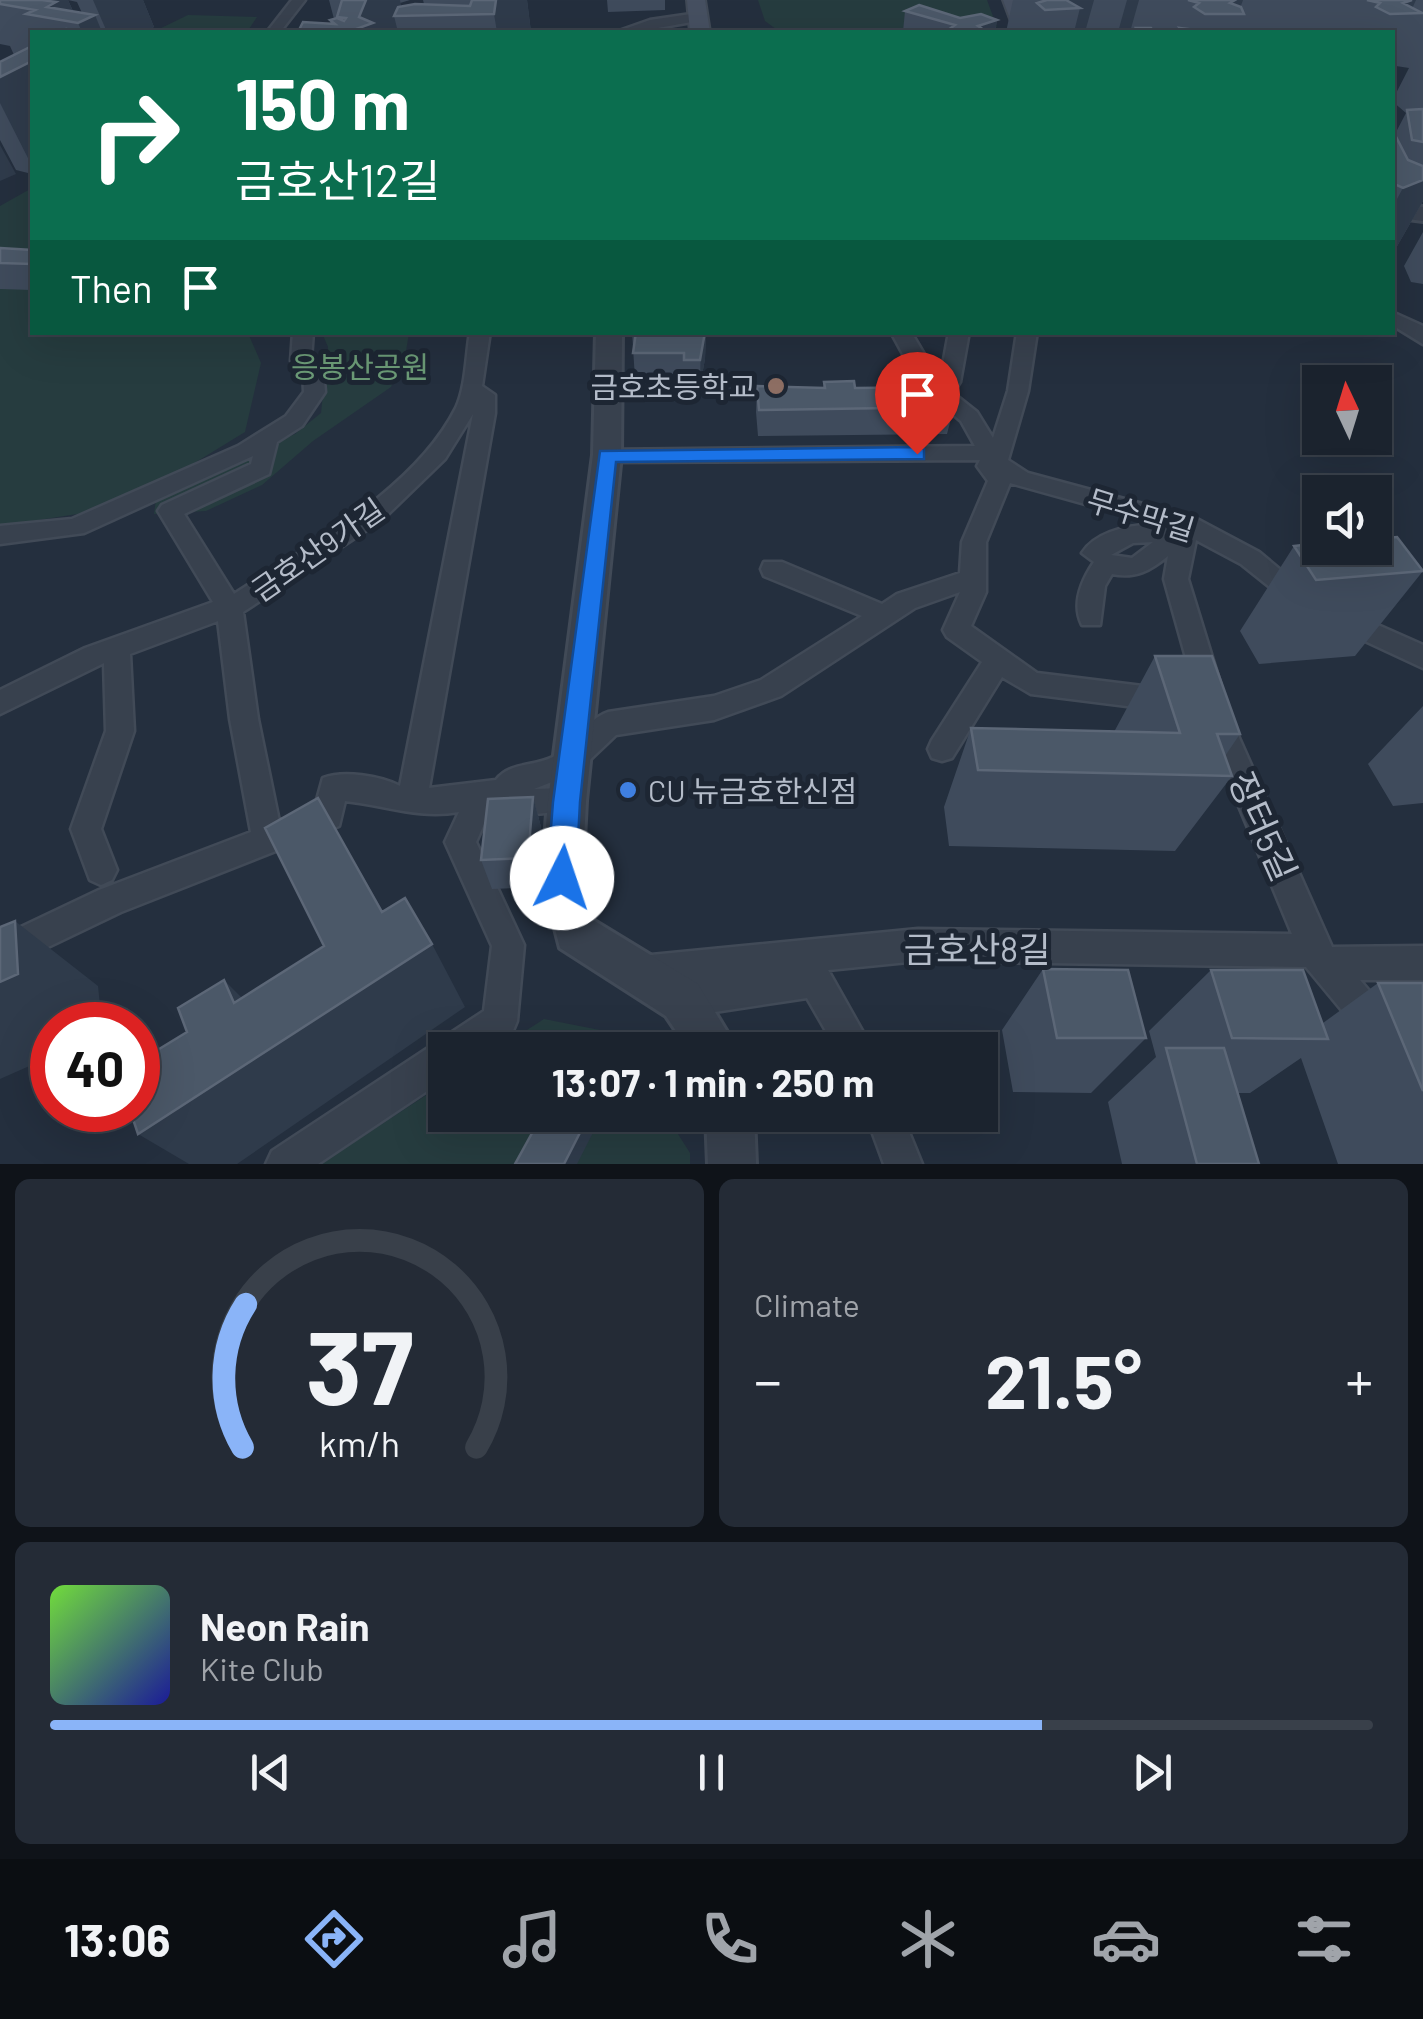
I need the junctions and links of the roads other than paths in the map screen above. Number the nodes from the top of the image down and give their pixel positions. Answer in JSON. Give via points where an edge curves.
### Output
{"nodes":[{"id":1,"x":299,"y":0,"type":"edge"},
{"id":2,"x":1012,"y":0,"type":"edge"},
{"id":3,"x":285,"y":14,"type":"junction"},
{"id":4,"x":698,"y":17,"type":"edge"},
{"id":5,"x":275,"y":30,"type":"edge"},
{"id":6,"x":295,"y":30,"type":"edge"},
{"id":7,"x":629,"y":30,"type":"edge"},
{"id":8,"x":1024,"y":30,"type":"edge"},
{"id":9,"x":1395,"y":210,"type":"edge"},
{"id":10,"x":1423,"y":214,"type":"edge"},
{"id":11,"x":1395,"y":319,"type":"edge"},
{"id":12,"x":303,"y":335,"type":"edge"},
{"id":13,"x":480,"y":335,"type":"edge"},
{"id":14,"x":609,"y":335,"type":"edge"},
{"id":15,"x":902,"y":335,"type":"edge"},
{"id":16,"x":958,"y":335,"type":"edge"},
{"id":17,"x":1027,"y":335,"type":"edge"},
{"id":18,"x":1423,"y":338,"type":"edge"},
{"id":19,"x":471,"y":389,"type":"junction"},
{"id":20,"x":942,"y":394,"type":"junction"},
{"id":21,"x":265,"y":437,"type":"junction"},
{"id":22,"x":607,"y":456,"type":"junction"},
{"id":23,"x":996,"y":462,"type":"junction"},
{"id":24,"x":1185,"y":532,"type":"junction"},
{"id":25,"x":0,"y":535,"type":"edge"},
{"id":26,"x":1094,"y":553,"type":"dead end"},
{"id":27,"x":773,"y":569,"type":"dead end"},
{"id":28,"x":972,"y":578,"type":"junction"},
{"id":29,"x":229,"y":608,"type":"junction"},
{"id":30,"x":884,"y":615,"type":"junction"},
{"id":31,"x":1091,"y":618,"type":"dead end"},
{"id":32,"x":117,"y":648,"type":"junction"},
{"id":33,"x":1423,"y":657,"type":"edge"},
{"id":34,"x":999,"y":658,"type":"junction"},
{"id":35,"x":1210,"y":698,"type":"junction"},
{"id":36,"x":0,"y":703,"type":"edge"},
{"id":37,"x":0,"y":722,"type":"edge"},
{"id":38,"x":942,"y":749,"type":"dead end"},
{"id":39,"x":574,"y":763,"type":"junction"},
{"id":40,"x":412,"y":801,"type":"junction"},
{"id":41,"x":567,"y":802,"type":"junction"},
{"id":42,"x":268,"y":840,"type":"junction"},
{"id":43,"x":101,"y":870,"type":"dead end"},
{"id":44,"x":0,"y":954,"type":"edge"},
{"id":45,"x":1320,"y":957,"type":"junction"},
{"id":46,"x":1423,"y":963,"type":"edge"},
{"id":47,"x":640,"y":973,"type":"junction"},
{"id":48,"x":682,"y":1000,"type":"junction"},
{"id":49,"x":484,"y":1032,"type":"edge"},
{"id":50,"x":703,"y":1032,"type":"edge"},
{"id":51,"x":845,"y":1032,"type":"edge"},
{"id":52,"x":1398,"y":1050,"type":"edge"},
{"id":53,"x":428,"y":1069,"type":"edge"},
{"id":54,"x":731,"y":1132,"type":"edge"},
{"id":55,"x":890,"y":1132,"type":"edge"},
{"id":56,"x":286,"y":1164,"type":"edge"},
{"id":57,"x":732,"y":1164,"type":"edge"},
{"id":58,"x":902,"y":1164,"type":"edge"}],
"edges":[{"from":1,"to":3,"type":"street"},
{"from":2,"to":8,"type":"main road"},
{"from":3,"to":5,"type":"street"},
{"from":3,"to":6,"type":"street"},
{"from":4,"to":7,"type":"street"},
{"from":9,"to":10,"type":"street"},
{"from":11,"to":18,"type":"street"},
{"from":12,"to":21,"type":"street","via":[[301,361],[312,369],[314,392],[294,421]]},
{"from":13,"to":19,"type":"street","name":"금호산9가길"},
{"from":14,"to":22,"type":"street"},
{"from":15,"to":20,"type":"street"},
{"from":16,"to":20,"type":"street"},
{"from":17,"to":23,"type":"street"},
{"from":19,"to":29,"type":"street","name":"금호산9가길","via":[[437,454],[374,514]]},
{"from":19,"to":40,"type":"street","via":[[484,395],[484,413]]},
{"from":20,"to":23,"type":"street","via":[[969,418]]},
{"from":21,"to":25,"type":"street","via":[[194,477],[76,527]]},
{"from":21,"to":29,"type":"street","via":[[260,469],[170,510]]},
{"from":22,"to":23,"type":"street","name":"무수막길","via":[[985,453]]},
{"from":22,"to":39,"type":"street"},
{"from":23,"to":24,"type":"street","name":"무수막길","via":[[1020,479]]},
{"from":23,"to":28,"type":"street","via":[[988,466],[1000,480],[974,542]]},
{"from":24,"to":26,"type":"street","via":[[1128,534]]},
{"from":24,"to":31,"type":"street","via":[[1128,570],[1106,563],[1092,585]]},
{"from":24,"to":33,"type":"street","name":"무수막길","via":[[1250,558],[1302,598]]},
{"from":24,"to":35,"type":"street","name":"장터5길","via":[[1176,578]]},
{"from":27,"to":30,"type":"street"},
{"from":28,"to":30,"type":"street"},
{"from":28,"to":34,"type":"street","via":[[973,592],[956,630]]},
{"from":29,"to":32,"type":"street","name":"금호산9가길"},
{"from":29,"to":42,"type":"street"},
{"from":30,"to":39,"type":"street","via":[[771,688],[714,708],[608,724]]},
{"from":32,"to":36,"type":"street","name":"금호산9가길"},
{"from":32,"to":43,"type":"street","via":[[120,731],[86,829]]},
{"from":34,"to":35,"type":"street","via":[[1031,683],[1155,701]]},
{"from":34,"to":38,"type":"street"},
{"from":35,"to":45,"type":"street","name":"장터5길"},
{"from":36,"to":37,"type":"street","name":"금호산9가길"},
{"from":39,"to":40,"type":"street","via":[[546,776],[513,780],[504,792]]},
{"from":39,"to":41,"type":"street"},
{"from":40,"to":42,"type":"street","via":[[334,787],[328,816]]},
{"from":41,"to":47,"type":"street","via":[[562,878],[575,932]]},
{"from":41,"to":49,"type":"street","via":[[514,803],[474,813],[460,842],[508,945],[500,1021]]},
{"from":42,"to":44,"type":"street"},
{"from":45,"to":46,"type":"street","name":"금호산8길"},
{"from":45,"to":47,"type":"street","name":"금호산8길","via":[[918,945]]},
{"from":45,"to":52,"type":"street","name":"장터5길"},
{"from":47,"to":48,"type":"street"},
{"from":48,"to":50,"type":"street"},
{"from":48,"to":51,"type":"street","via":[[815,980]]},
{"from":53,"to":56,"type":"street"},
{"from":54,"to":57,"type":"street"},
{"from":55,"to":58,"type":"street"}]}
